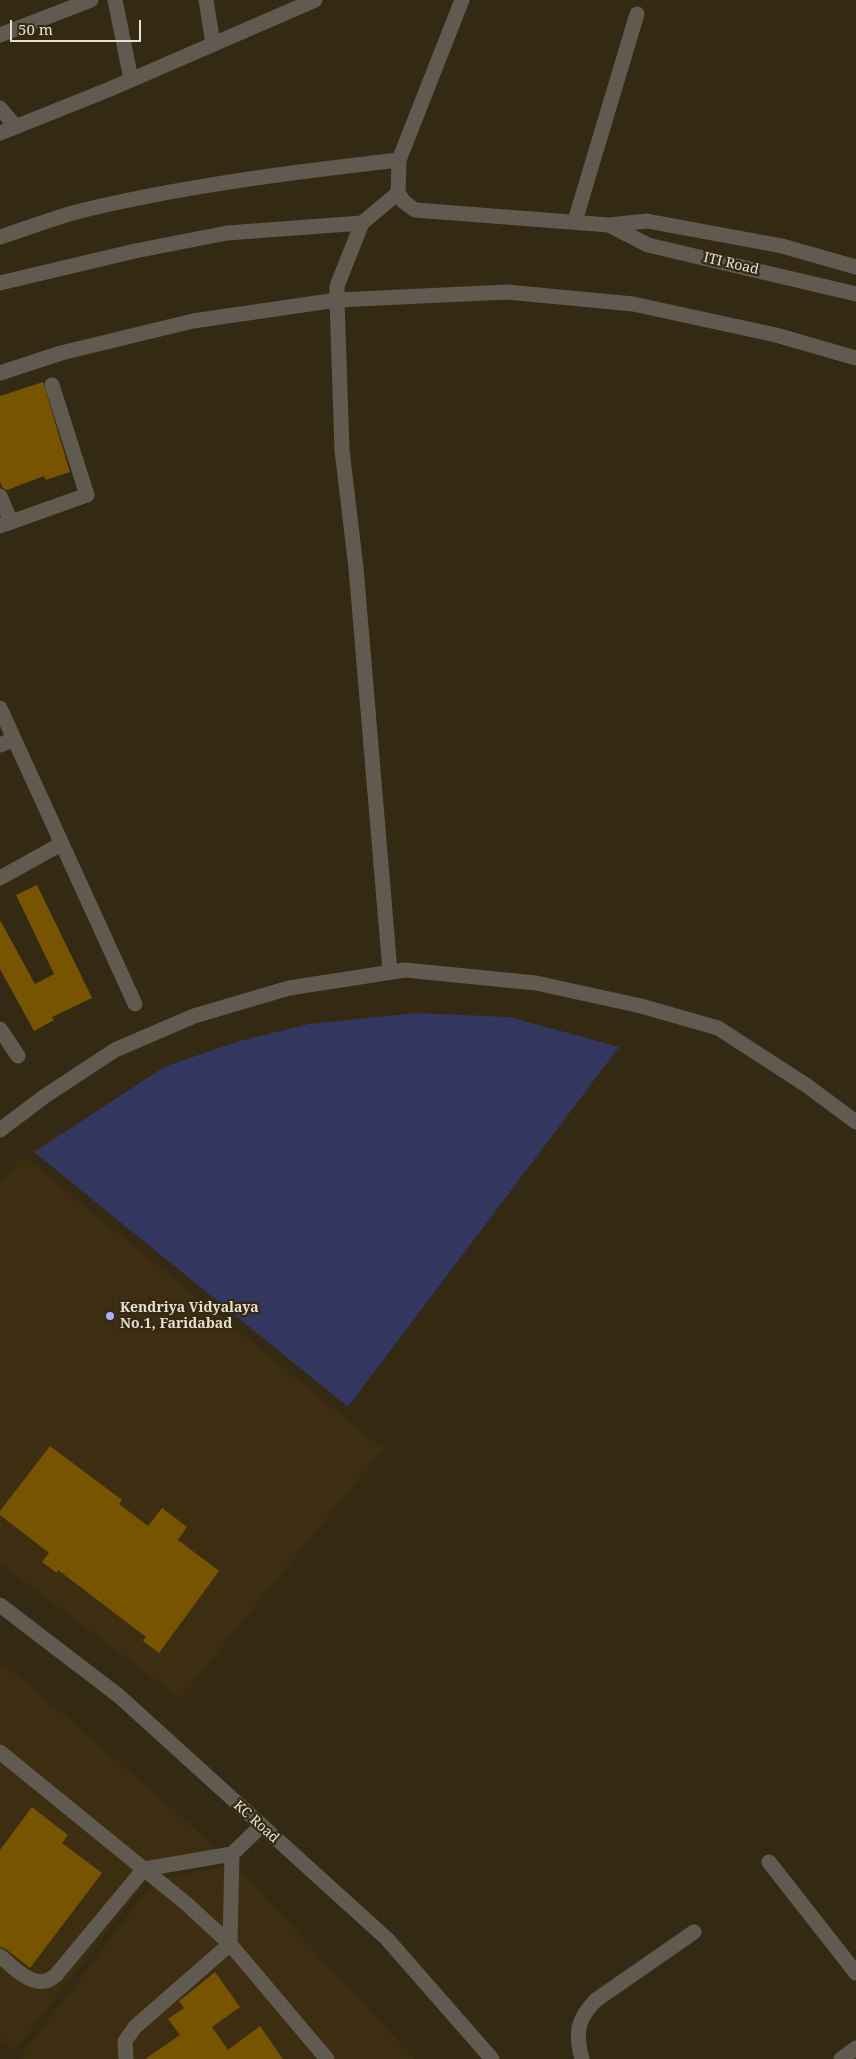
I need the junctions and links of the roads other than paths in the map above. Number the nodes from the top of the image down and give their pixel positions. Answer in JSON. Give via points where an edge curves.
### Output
{"nodes":[{"id":1,"x":91,"y":0,"type":"edge"},
{"id":2,"x":115,"y":0,"type":"edge"},
{"id":3,"x":206,"y":0,"type":"edge"},
{"id":4,"x":315,"y":0,"type":"edge"},
{"id":5,"x":462,"y":0,"type":"edge"},
{"id":6,"x":637,"y":14,"type":"dead end"},
{"id":7,"x":0,"y":35,"type":"edge"},
{"id":8,"x":213,"y":44,"type":"junction"},
{"id":9,"x":131,"y":80,"type":"junction"},
{"id":10,"x":0,"y":108,"type":"edge"},
{"id":11,"x":16,"y":126,"type":"junction"},
{"id":12,"x":0,"y":133,"type":"edge"},
{"id":13,"x":399,"y":160,"type":"junction"},
{"id":14,"x":398,"y":193,"type":"junction"},
{"id":15,"x":575,"y":221,"type":"junction"},
{"id":16,"x":362,"y":223,"type":"junction"},
{"id":17,"x":609,"y":225,"type":"junction"},
{"id":18,"x":0,"y":238,"type":"edge"},
{"id":19,"x":856,"y":267,"type":"edge"},
{"id":20,"x":0,"y":283,"type":"edge"},
{"id":21,"x":856,"y":294,"type":"edge"},
{"id":22,"x":337,"y":300,"type":"junction"},
{"id":23,"x":856,"y":358,"type":"edge"},
{"id":24,"x":0,"y":373,"type":"edge"},
{"id":25,"x":52,"y":385,"type":"dead end"},
{"id":26,"x":0,"y":496,"type":"edge"},
{"id":27,"x":5,"y":524,"type":"edge"},
{"id":28,"x":0,"y":708,"type":"edge"},
{"id":29,"x":7,"y":742,"type":"edge"},
{"id":30,"x":61,"y":844,"type":"junction"},
{"id":31,"x":0,"y":878,"type":"edge"},
{"id":32,"x":390,"y":971,"type":"junction"},
{"id":33,"x":134,"y":1004,"type":"dead end"},
{"id":34,"x":0,"y":1030,"type":"edge"},
{"id":35,"x":18,"y":1056,"type":"dead end"},
{"id":36,"x":856,"y":1122,"type":"edge"},
{"id":37,"x":0,"y":1130,"type":"edge"},
{"id":38,"x":0,"y":1605,"type":"edge"},
{"id":39,"x":0,"y":1752,"type":"edge"},
{"id":40,"x":260,"y":1827,"type":"junction"},
{"id":41,"x":232,"y":1854,"type":"junction"},
{"id":42,"x":769,"y":1862,"type":"dead end"},
{"id":43,"x":144,"y":1869,"type":"junction"},
{"id":44,"x":694,"y":1932,"type":"dead end"},
{"id":45,"x":230,"y":1944,"type":"junction"},
{"id":46,"x":0,"y":1956,"type":"edge"},
{"id":47,"x":856,"y":1973,"type":"edge"},
{"id":48,"x":856,"y":2048,"type":"edge"},
{"id":49,"x":126,"y":2059,"type":"edge"},
{"id":50,"x":327,"y":2059,"type":"edge"},
{"id":51,"x":492,"y":2059,"type":"edge"},
{"id":52,"x":582,"y":2059,"type":"edge"},
{"id":53,"x":841,"y":2059,"type":"edge"}],
"edges":[{"from":1,"to":7,"type":"street"},
{"from":2,"to":9,"type":"street"},
{"from":3,"to":8,"type":"street"},
{"from":4,"to":8,"type":"street"},
{"from":5,"to":13,"type":"street"},
{"from":6,"to":15,"type":"street"},
{"from":8,"to":9,"type":"street"},
{"from":9,"to":11,"type":"street"},
{"from":10,"to":11,"type":"street"},
{"from":11,"to":12,"type":"street"},
{"from":13,"to":14,"type":"street"},
{"from":13,"to":18,"type":"street","via":[[157,195],[78,212]]},
{"from":14,"to":15,"type":"street","name":"ITI Road","via":[[415,210]]},
{"from":14,"to":16,"type":"street"},
{"from":15,"to":17,"type":"street","name":"ITI Road"},
{"from":16,"to":20,"type":"street","via":[[228,233]]},
{"from":16,"to":22,"type":"street","via":[[337,286]]},
{"from":17,"to":19,"type":"street","name":"ITI Road","via":[[647,220],[782,246]]},
{"from":17,"to":21,"type":"street","name":"ITI Road","via":[[648,245]]},
{"from":22,"to":23,"type":"street","via":[[507,292],[633,304],[776,335]]},
{"from":22,"to":24,"type":"street","via":[[193,320],[61,353]]},
{"from":22,"to":32,"type":"street","via":[[342,450],[356,568]]},
{"from":25,"to":27,"type":"street","via":[[87,495]]},
{"from":26,"to":27,"type":"street"},
{"from":28,"to":29,"type":"street"},
{"from":29,"to":30,"type":"street"},
{"from":30,"to":31,"type":"street"},
{"from":30,"to":33,"type":"street"},
{"from":32,"to":36,"type":"street","via":[[536,983],[641,1006],[718,1028]]},
{"from":32,"to":37,"type":"street","via":[[289,988],[194,1016],[115,1050],[44,1096]]},
{"from":34,"to":35,"type":"street"},
{"from":38,"to":40,"type":"street","name":"KC Road","via":[[119,1696]]},
{"from":39,"to":43,"type":"street"},
{"from":40,"to":41,"type":"street"},
{"from":40,"to":51,"type":"street","name":"KC Road","via":[[387,1939]]},
{"from":41,"to":43,"type":"street"},
{"from":41,"to":45,"type":"street"},
{"from":42,"to":47,"type":"street"},
{"from":43,"to":45,"type":"street"},
{"from":43,"to":46,"type":"street","via":[[56,1975],[38,1981],[21,1973]]},
{"from":44,"to":52,"type":"street","via":[[583,2012],[578,2042]]},
{"from":45,"to":49,"type":"street","via":[[135,2027],[125,2041]]},
{"from":45,"to":50,"type":"street"},
{"from":48,"to":53,"type":"street"}]}
